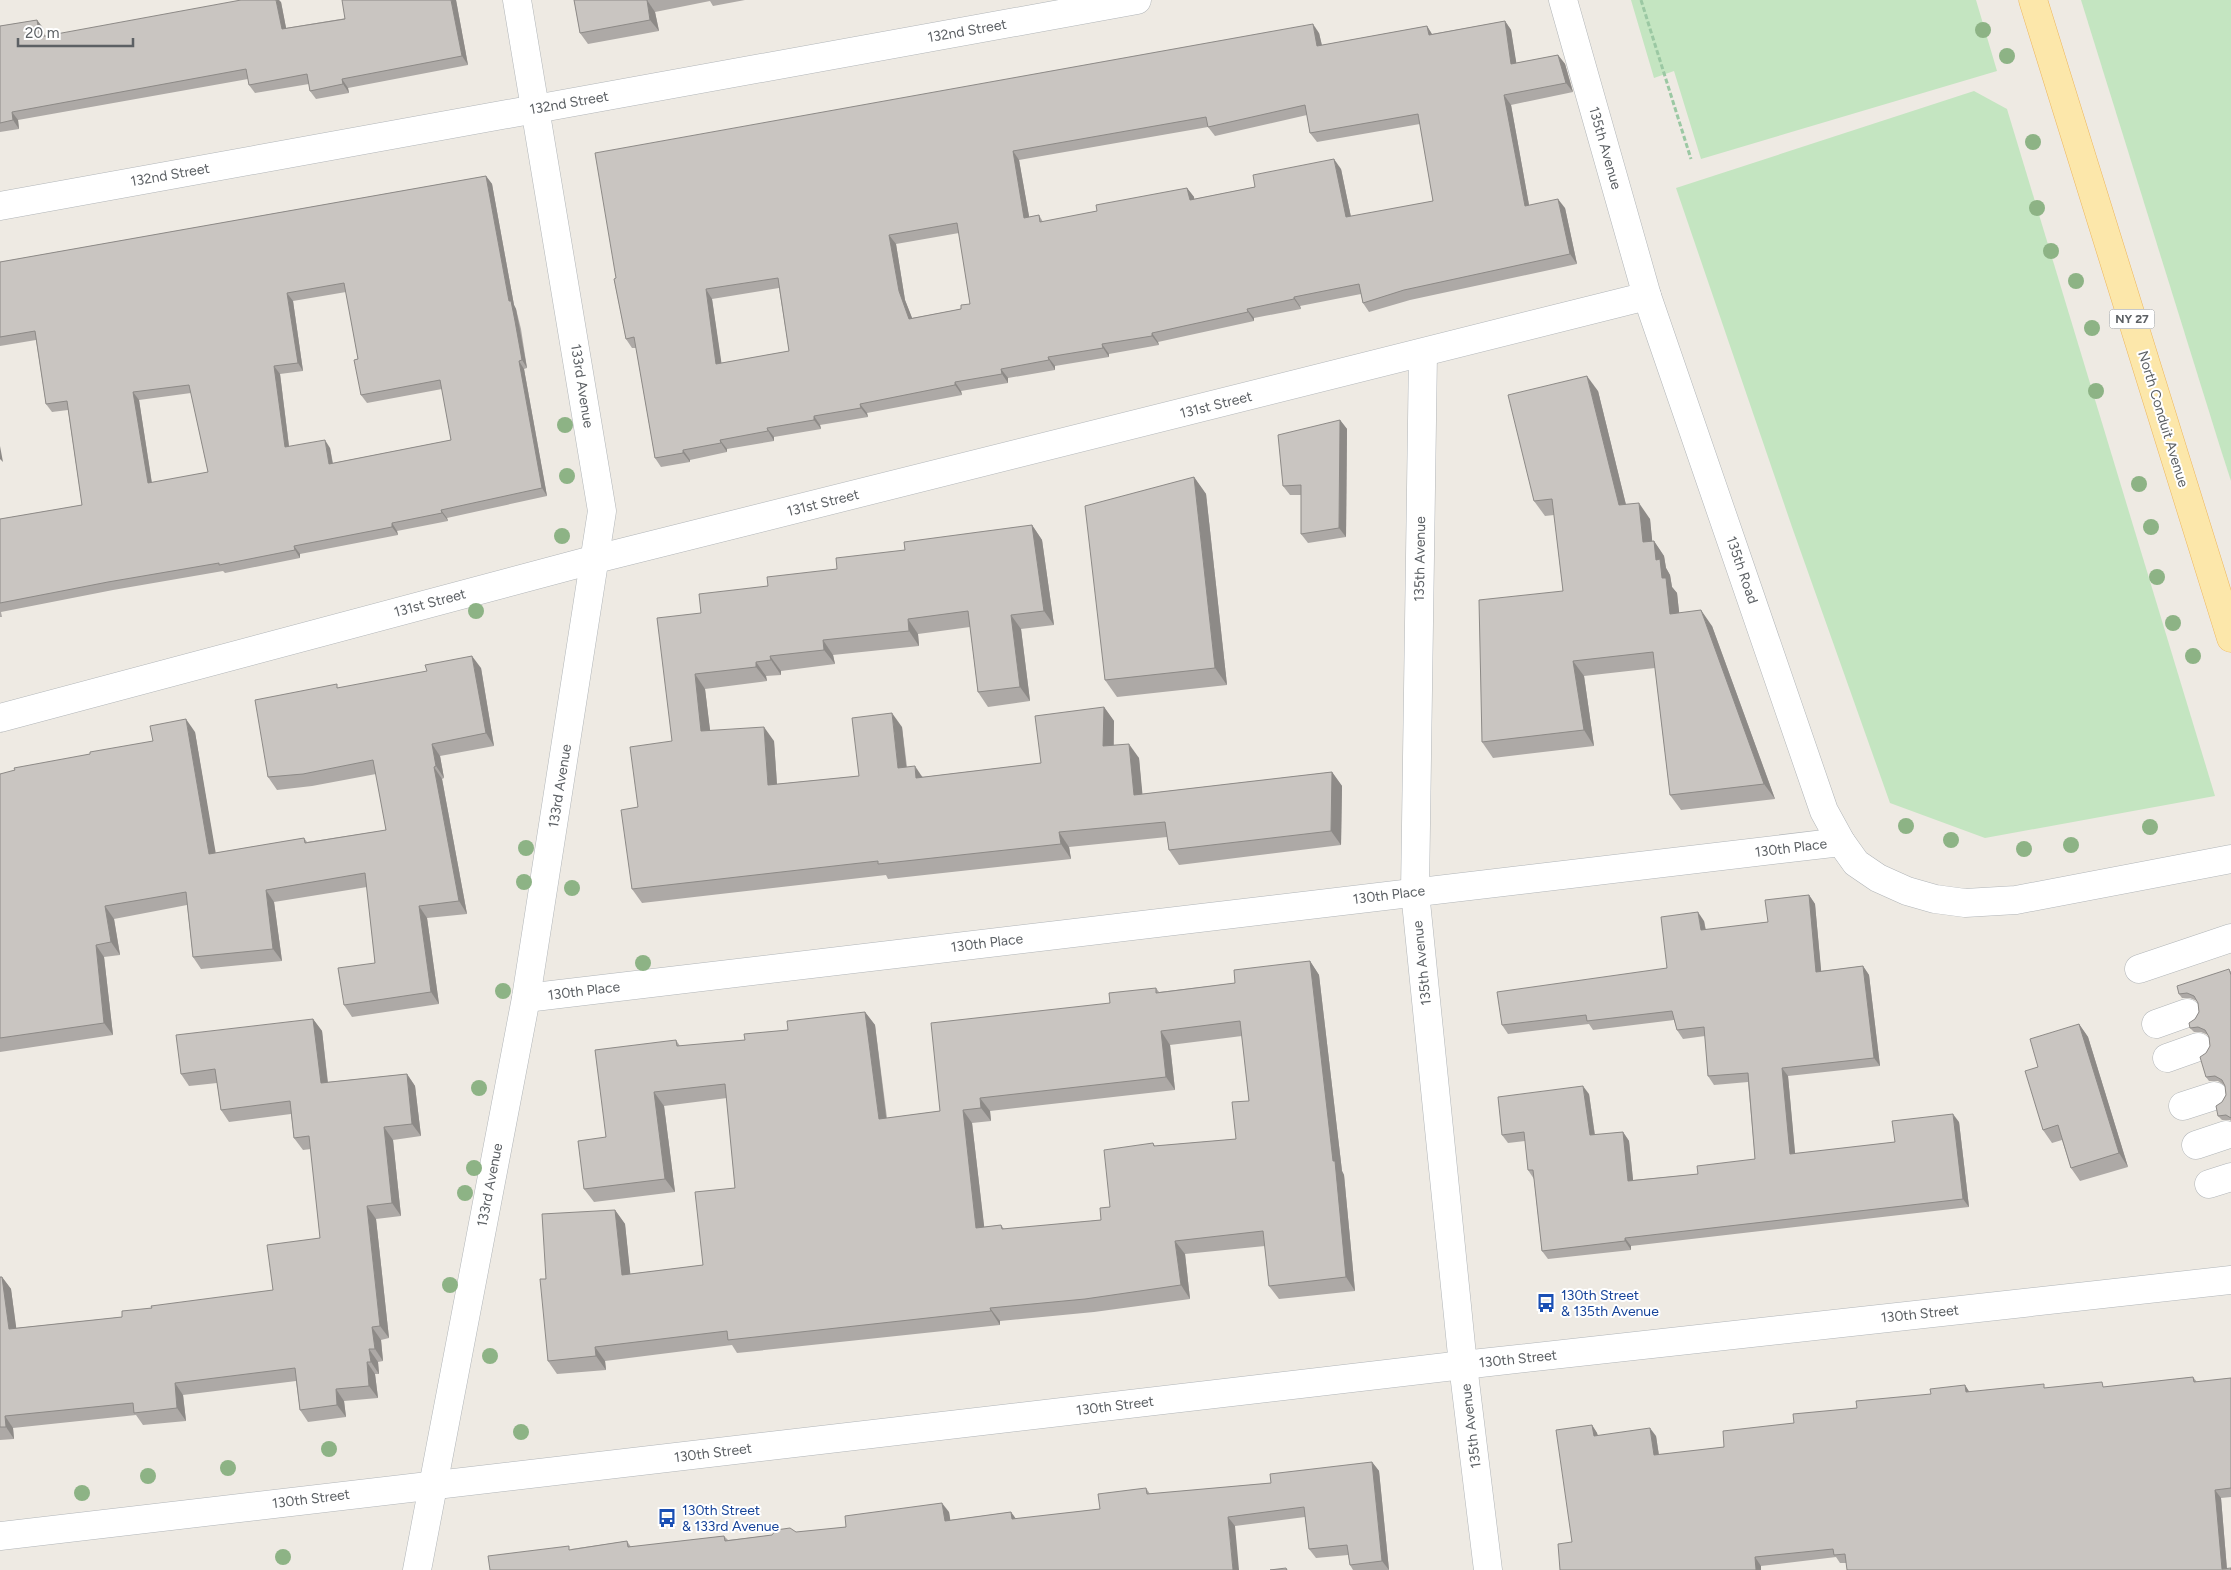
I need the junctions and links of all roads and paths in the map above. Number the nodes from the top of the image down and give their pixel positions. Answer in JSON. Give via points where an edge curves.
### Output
{"nodes":[{"id":1,"x":517,"y":0,"type":"edge"},
{"id":2,"x":1137,"y":0,"type":"edge"},
{"id":3,"x":1563,"y":0,"type":"edge"},
{"id":4,"x":1641,"y":0,"type":"edge"},
{"id":5,"x":2033,"y":0,"type":"edge"},
{"id":6,"x":536,"y":109,"type":"junction"},
{"id":7,"x":1691,"y":159,"type":"dead end"},
{"id":8,"x":0,"y":206,"type":"edge"},
{"id":9,"x":1647,"y":296,"type":"junction"},
{"id":10,"x":1422,"y":354,"type":"junction"},
{"id":11,"x":596,"y":559,"type":"junction"},
{"id":12,"x":2231,"y":638,"type":"edge"},
{"id":13,"x":0,"y":718,"type":"edge"},
{"id":14,"x":1841,"y":842,"type":"junction"},
{"id":15,"x":2231,"y":858,"type":"edge"},
{"id":16,"x":1415,"y":892,"type":"junction"},
{"id":17,"x":2231,"y":938,"type":"edge"},
{"id":18,"x":2139,"y":969,"type":"dead end"},
{"id":19,"x":526,"y":998,"type":"junction"},
{"id":20,"x":2188,"y":1013,"type":"dead end"},
{"id":21,"x":2156,"y":1024,"type":"dead end"},
{"id":22,"x":2198,"y":1047,"type":"dead end"},
{"id":23,"x":2167,"y":1058,"type":"dead end"},
{"id":24,"x":2214,"y":1096,"type":"dead end"},
{"id":25,"x":2183,"y":1106,"type":"dead end"},
{"id":26,"x":2226,"y":1135,"type":"dead end"},
{"id":27,"x":2196,"y":1146,"type":"dead end"},
{"id":28,"x":2231,"y":1280,"type":"edge"},
{"id":29,"x":1463,"y":1365,"type":"junction"},
{"id":30,"x":432,"y":1485,"type":"junction"},
{"id":31,"x":0,"y":1536,"type":"edge"},
{"id":32,"x":417,"y":1570,"type":"edge"},
{"id":33,"x":1488,"y":1570,"type":"edge"}],
"edges":[{"from":1,"to":6,"type":"street","name":"133rd Avenue"},
{"from":2,"to":6,"type":"street","name":"132nd Street"},
{"from":3,"to":9,"type":"street","name":"135th Avenue"},
{"from":4,"to":7,"type":"path"},
{"from":5,"to":12,"type":"main road","name":"North Conduit Avenue","number":"NY 27"},
{"from":6,"to":8,"type":"street","name":"132nd Street"},
{"from":6,"to":11,"type":"street","name":"133rd Avenue","via":[[602,511]]},
{"from":9,"to":10,"type":"street","name":"131st Street"},
{"from":9,"to":14,"type":"street","name":"135th Road","via":[[1824,811]]},
{"from":10,"to":11,"type":"street","name":"131st Street"},
{"from":10,"to":16,"type":"street","name":"135th Avenue"},
{"from":11,"to":13,"type":"street","name":"131st Street"},
{"from":11,"to":19,"type":"street","name":"133rd Avenue"},
{"from":14,"to":15,"type":"street","name":"130th Place","via":[[1856,863],[1878,878],[1907,891],[1965,903],[2016,900]]},
{"from":14,"to":16,"type":"street","name":"130th Place"},
{"from":16,"to":19,"type":"street","name":"130th Place"},
{"from":16,"to":29,"type":"street","name":"135th Avenue"},
{"from":17,"to":18,"type":"street"},
{"from":19,"to":30,"type":"street","name":"133rd Avenue"},
{"from":20,"to":21,"type":"street"},
{"from":22,"to":23,"type":"street"},
{"from":24,"to":25,"type":"street"},
{"from":26,"to":27,"type":"street"},
{"from":28,"to":29,"type":"street","name":"130th Street"},
{"from":29,"to":30,"type":"street","name":"130th Street"},
{"from":29,"to":33,"type":"street","name":"135th Avenue"},
{"from":30,"to":31,"type":"street","name":"130th Street"},
{"from":30,"to":32,"type":"street","name":"133rd Avenue"}]}
